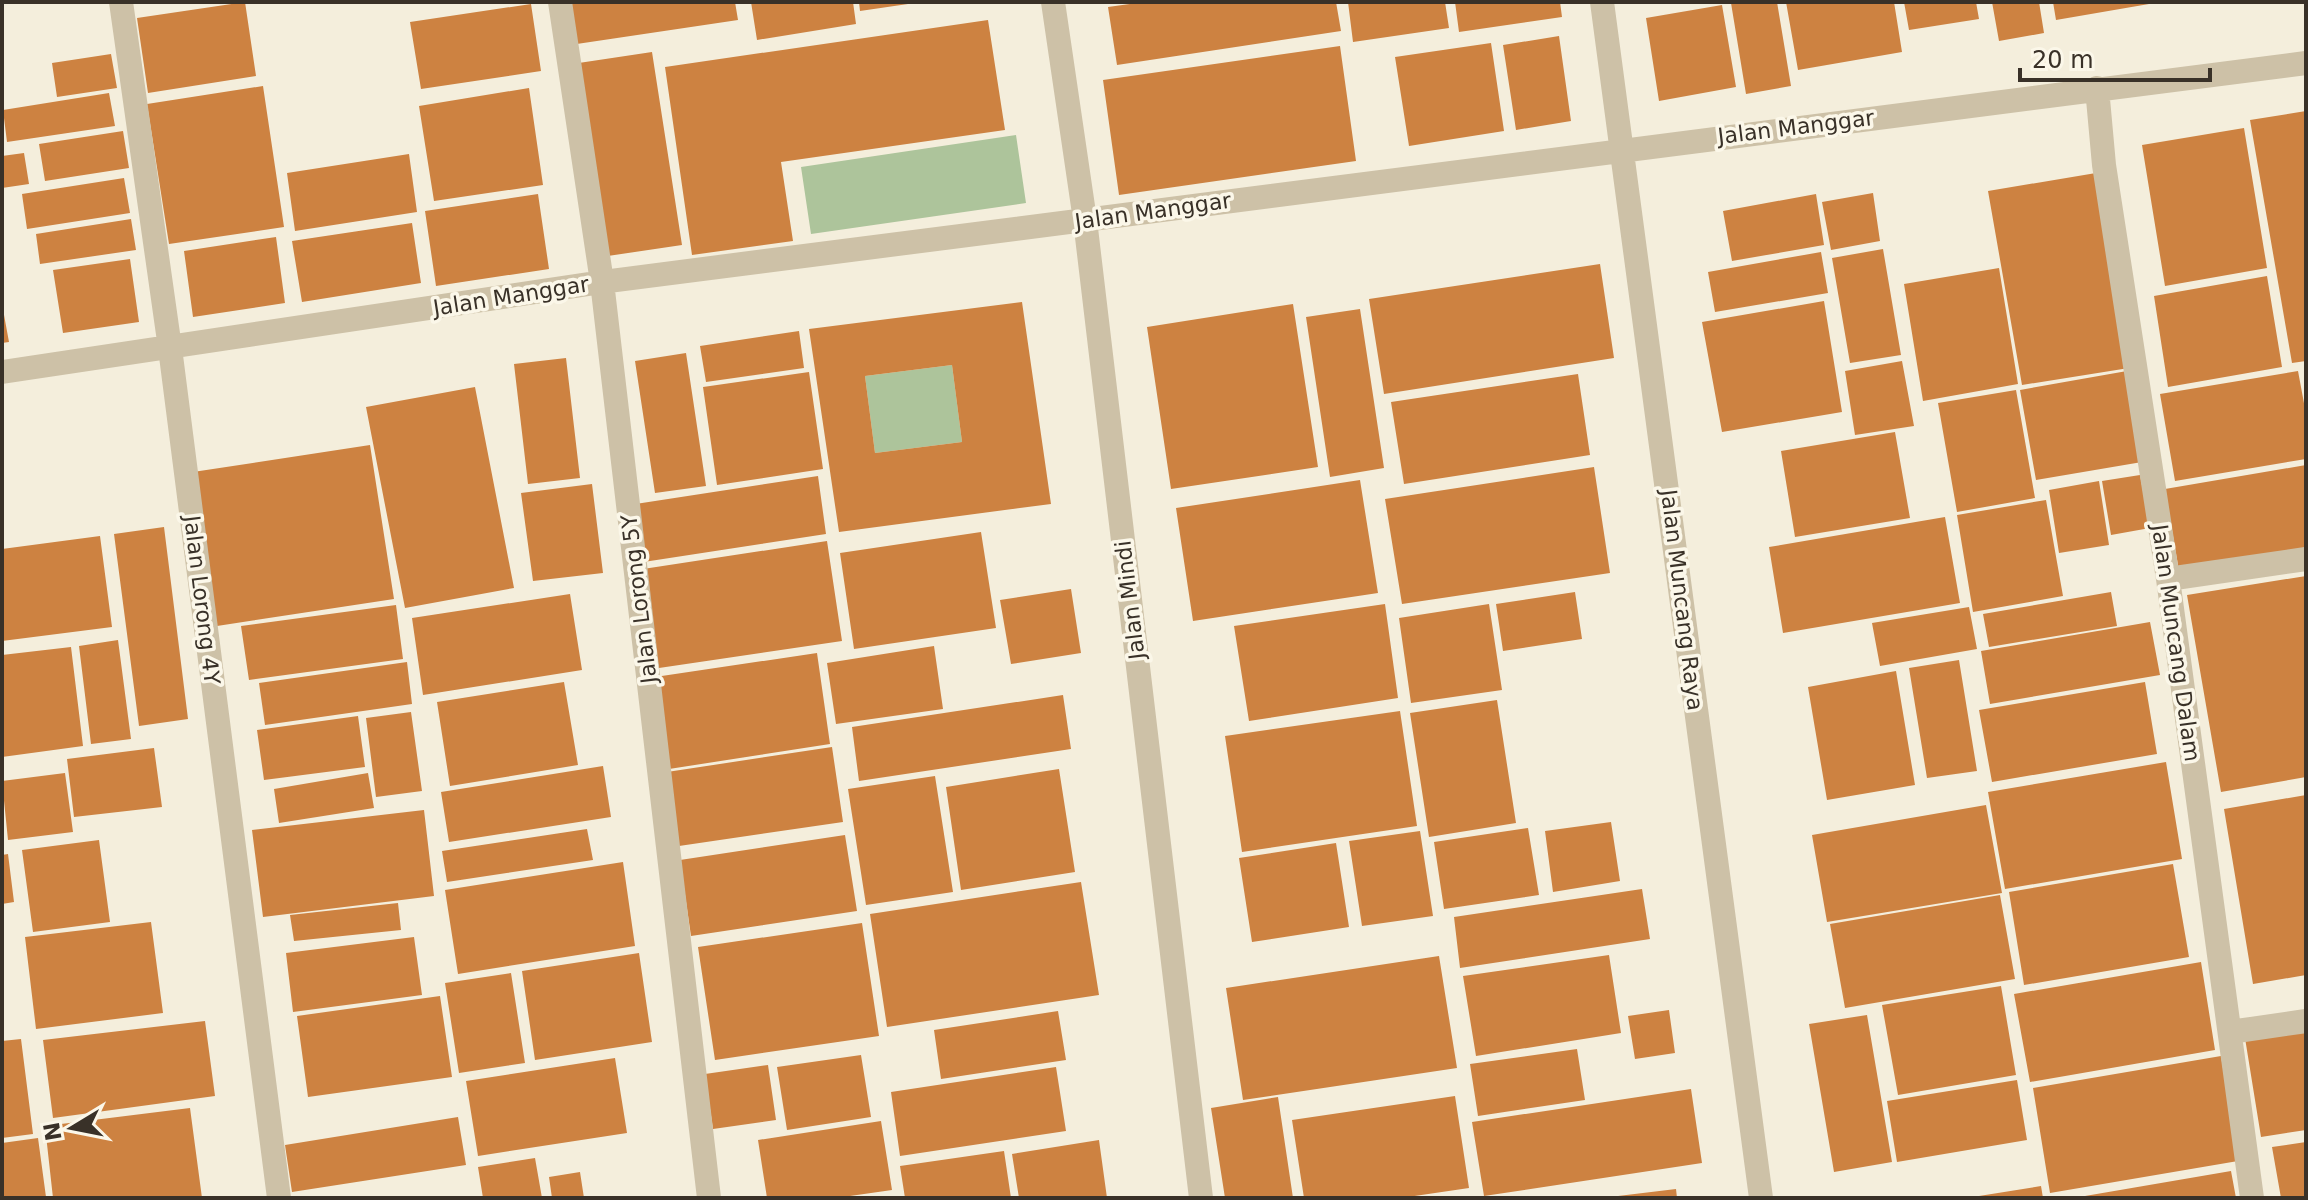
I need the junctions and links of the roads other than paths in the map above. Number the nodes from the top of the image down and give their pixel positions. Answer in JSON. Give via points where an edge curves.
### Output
{"nodes":[{"id":1,"x":121,"y":2,"type":"edge"},
{"id":2,"x":560,"y":2,"type":"edge"},
{"id":3,"x":1053,"y":2,"type":"edge"},
{"id":4,"x":1602,"y":2,"type":"edge"},
{"id":5,"x":2306,"y":63,"type":"edge"},
{"id":6,"x":2097,"y":88,"type":"junction"},
{"id":7,"x":1623,"y":148,"type":"junction"},
{"id":8,"x":1085,"y":220,"type":"junction"},
{"id":9,"x":602,"y":282,"type":"junction"},
{"id":10,"x":170,"y":348,"type":"junction"},
{"id":11,"x":2,"y":372,"type":"edge"},
{"id":12,"x":2306,"y":559,"type":"edge"},
{"id":13,"x":2168,"y":579,"type":"junction"},
{"id":14,"x":2306,"y":1021,"type":"edge"},
{"id":15,"x":2230,"y":1032,"type":"junction"},
{"id":16,"x":279,"y":1198,"type":"edge"},
{"id":17,"x":709,"y":1198,"type":"edge"},
{"id":18,"x":1201,"y":1198,"type":"edge"},
{"id":19,"x":1761,"y":1198,"type":"edge"},
{"id":20,"x":2252,"y":1198,"type":"edge"}],
"edges":[{"from":1,"to":10,"type":"street","name":"Jalan Lorong 4Y"},
{"from":2,"to":9,"type":"street","name":"Jalan Lorong 5Y"},
{"from":3,"to":8,"type":"street","name":"Jalan Mindi"},
{"from":4,"to":7,"type":"street","name":"Jalan Muncang Raya"},
{"from":5,"to":6,"type":"street","name":"Jalan Manggar"},
{"from":6,"to":7,"type":"street","name":"Jalan Manggar"},
{"from":6,"to":13,"type":"street","name":"Jalan Muncang Dalam","via":[[2104,165]]},
{"from":7,"to":8,"type":"street","name":"Jalan Manggar"},
{"from":7,"to":19,"type":"street","name":"Jalan Muncang Raya"},
{"from":8,"to":9,"type":"street","name":"Jalan Manggar"},
{"from":8,"to":18,"type":"street","name":"Jalan Mindi"},
{"from":9,"to":10,"type":"street","name":"Jalan Manggar"},
{"from":9,"to":17,"type":"street","name":"Jalan Lorong 5Y"},
{"from":10,"to":11,"type":"street","name":"Jalan Manggar"},
{"from":10,"to":16,"type":"street","name":"Jalan Lorong 4Y"},
{"from":12,"to":13,"type":"street"},
{"from":13,"to":15,"type":"street","name":"Jalan Muncang Dalam"},
{"from":14,"to":15,"type":"street"},
{"from":15,"to":20,"type":"street","name":"Jalan Muncang Dalam"}]}
